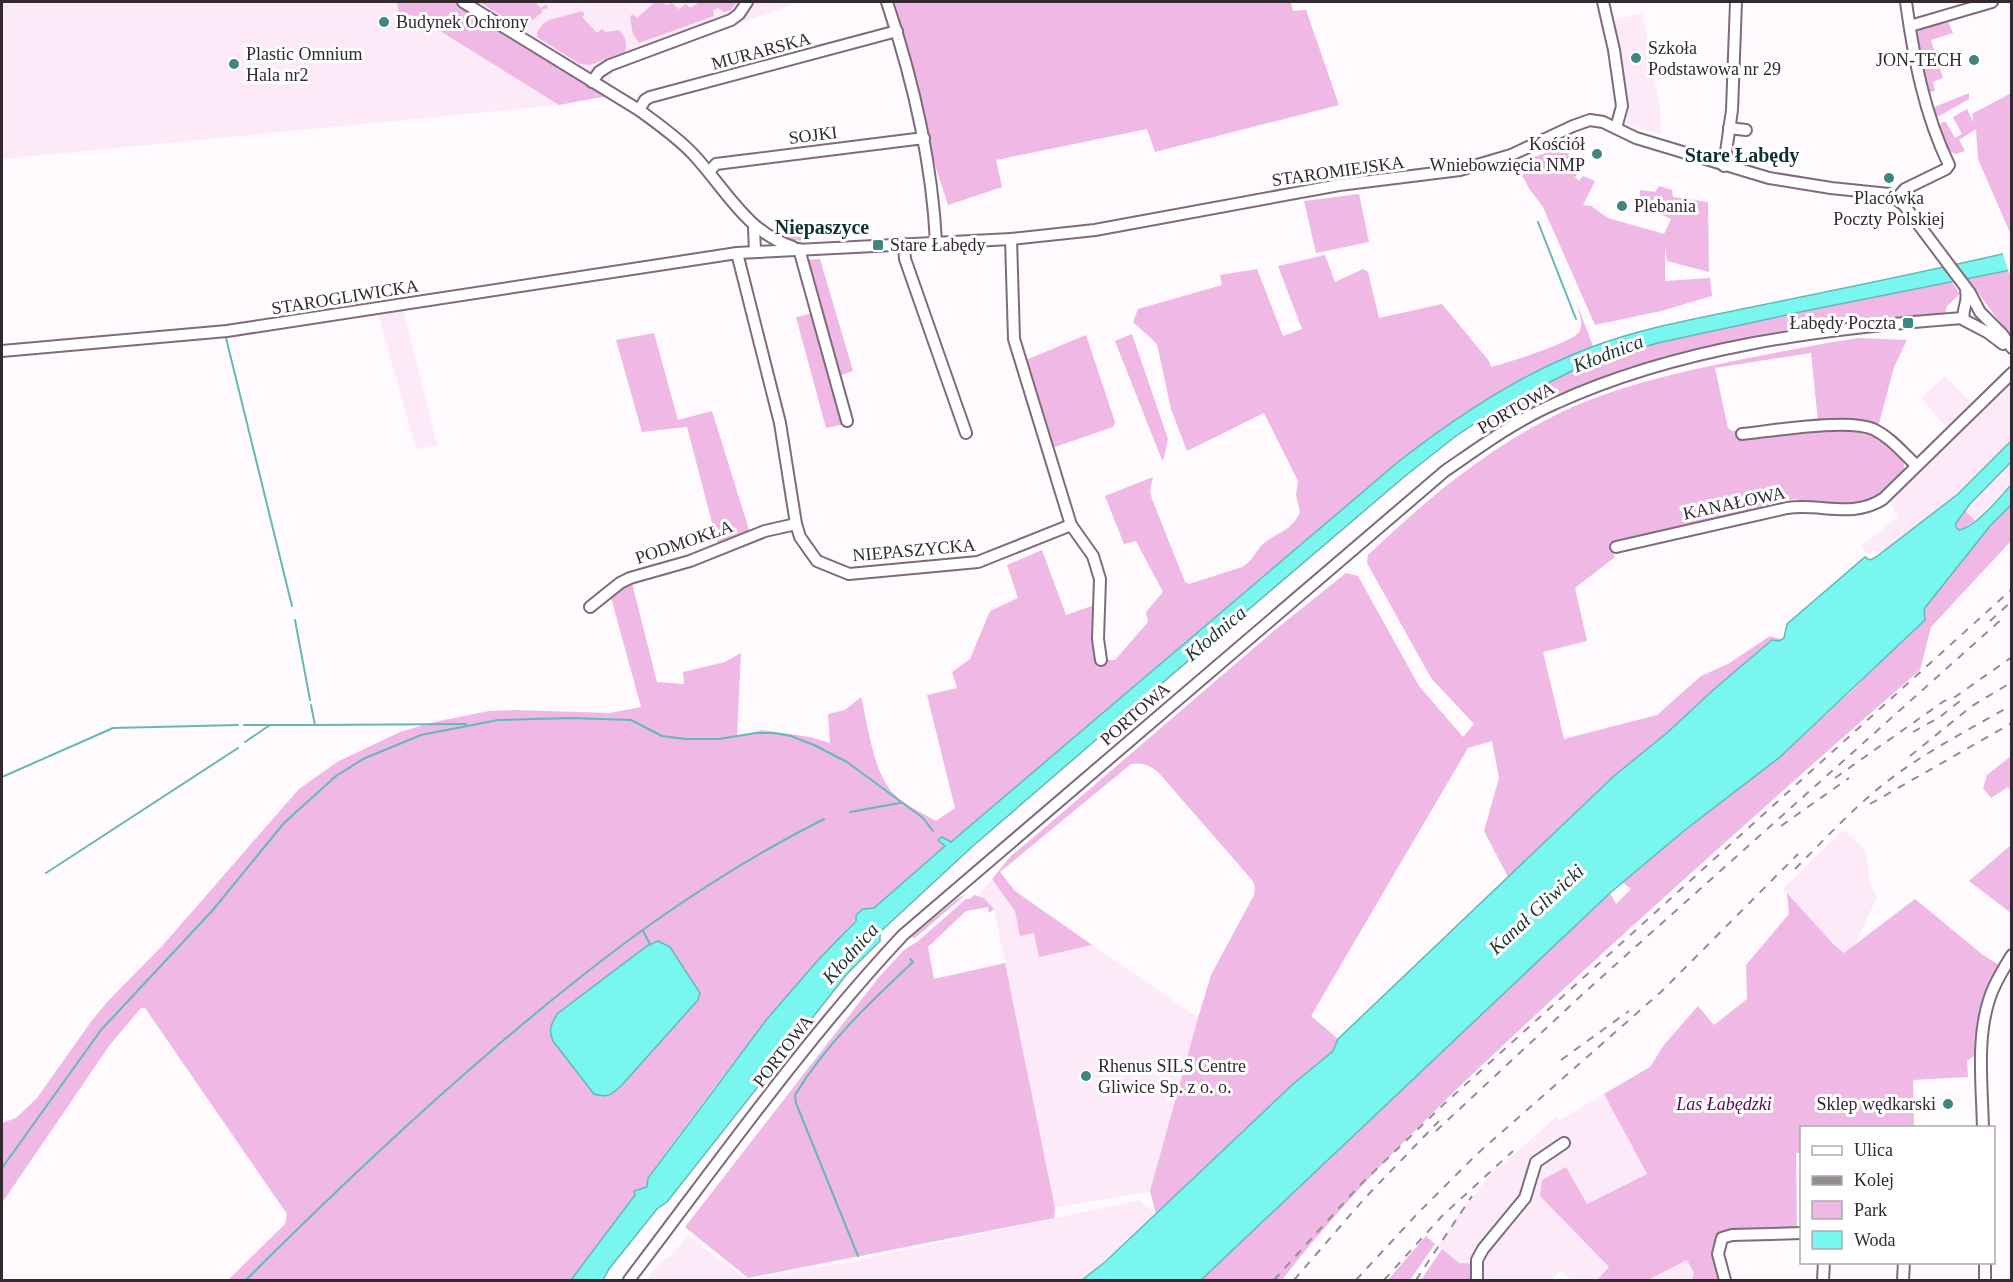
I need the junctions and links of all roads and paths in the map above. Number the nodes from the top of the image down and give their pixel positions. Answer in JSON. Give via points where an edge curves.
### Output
{"nodes":[{"id":1,"x":463,"y":2,"type":"edge"},
{"id":2,"x":747,"y":2,"type":"edge"},
{"id":3,"x":887,"y":2,"type":"edge"},
{"id":4,"x":1603,"y":2,"type":"edge"},
{"id":5,"x":1736,"y":2,"type":"edge"},
{"id":6,"x":1906,"y":2,"type":"edge"},
{"id":7,"x":1992,"y":2,"type":"edge"},
{"id":8,"x":1910,"y":27,"type":"junction"},
{"id":9,"x":897,"y":31,"type":"junction"},
{"id":10,"x":592,"y":82,"type":"junction"},
{"id":11,"x":639,"y":110,"type":"junction"},
{"id":12,"x":1616,"y":128,"type":"junction"},
{"id":13,"x":1729,"y":128,"type":"junction"},
{"id":14,"x":1746,"y":130,"type":"dead end"},
{"id":15,"x":924,"y":138,"type":"junction"},
{"id":16,"x":1724,"y":166,"type":"junction"},
{"id":17,"x":708,"y":172,"type":"junction"},
{"id":18,"x":1897,"y":198,"type":"junction"},
{"id":19,"x":757,"y":229,"type":"junction"},
{"id":20,"x":1011,"y":239,"type":"junction"},
{"id":21,"x":936,"y":242,"type":"junction"},
{"id":22,"x":904,"y":244,"type":"junction"},
{"id":23,"x":799,"y":249,"type":"junction"},
{"id":24,"x":757,"y":252,"type":"junction"},
{"id":25,"x":737,"y":253,"type":"junction"},
{"id":26,"x":692,"y":260,"type":"joint"},
{"id":27,"x":1965,"y":288,"type":"junction"},
{"id":28,"x":1979,"y":311,"type":"junction"},
{"id":29,"x":1964,"y":314,"type":"junction"},
{"id":30,"x":1974,"y":324,"type":"junction"},
{"id":31,"x":2012,"y":349,"type":"edge"},
{"id":32,"x":2,"y":351,"type":"edge"},
{"id":33,"x":2012,"y":374,"type":"edge"},
{"id":34,"x":847,"y":421,"type":"dead end"},
{"id":35,"x":966,"y":433,"type":"dead end"},
{"id":36,"x":1742,"y":434,"type":"dead end"},
{"id":37,"x":1916,"y":465,"type":"junction"},
{"id":38,"x":796,"y":524,"type":"junction"},
{"id":39,"x":1071,"y":525,"type":"junction"},
{"id":40,"x":1616,"y":546,"type":"dead end"},
{"id":41,"x":590,"y":607,"type":"dead end"},
{"id":42,"x":1101,"y":660,"type":"dead end"},
{"id":43,"x":2012,"y":955,"type":"edge"},
{"id":44,"x":1983,"y":1126,"type":"edge"},
{"id":45,"x":1564,"y":1143,"type":"dead end"},
{"id":46,"x":1800,"y":1233,"type":"edge"},
{"id":47,"x":1824,"y":1264,"type":"edge"},
{"id":48,"x":1904,"y":1264,"type":"edge"},
{"id":49,"x":1985,"y":1264,"type":"edge"},
{"id":50,"x":629,"y":1281,"type":"edge"},
{"id":51,"x":1477,"y":1281,"type":"edge"},
{"id":52,"x":1725,"y":1281,"type":"edge"},
{"id":53,"x":1823,"y":1281,"type":"edge"},
{"id":54,"x":1903,"y":1281,"type":"edge"},
{"id":55,"x":1985,"y":1281,"type":"edge"}],
"edges":[{"from":1,"to":10,"type":"street"},
{"from":2,"to":10,"type":"street","via":[[731,20],[610,65]]},
{"from":3,"to":9,"type":"street"},
{"from":4,"to":12,"type":"street","via":[[1622,106]]},
{"from":5,"to":13,"type":"street"},
{"from":6,"to":8,"type":"street"},
{"from":7,"to":8,"type":"street"},
{"from":8,"to":18,"type":"street","via":[[1927,111],[1949,165],[1905,189]]},
{"from":9,"to":11,"type":"street","name":"MURARSKA","via":[[650,97]]},
{"from":9,"to":15,"type":"street"},
{"from":10,"to":11,"type":"street"},
{"from":11,"to":17,"type":"street","via":[[677,139]]},
{"from":12,"to":16,"type":"street","name":"STAROMIEJSKA"},
{"from":12,"to":20,"type":"street","name":"STAROMIEJSKA","via":[[1600,121],[1583,122],[1511,155],[1460,170],[1339,185],[1095,230]]},
{"from":13,"to":14,"type":"street"},
{"from":13,"to":16,"type":"street"},
{"from":15,"to":17,"type":"street","name":"SOJKI","via":[[716,164]]},
{"from":15,"to":21,"type":"street"},
{"from":16,"to":18,"type":"street","name":"STAROMIEJSKA","via":[[1770,178]]},
{"from":17,"to":19,"type":"street"},
{"from":18,"to":27,"type":"street"},
{"from":19,"to":23,"type":"street"},
{"from":19,"to":24,"type":"street","via":[[763,236]]},
{"from":20,"to":21,"type":"street","name":"STAROMIEJSKA"},
{"from":20,"to":39,"type":"street","via":[[1014,339]]},
{"from":21,"to":22,"type":"street","name":"STAROMIEJSKA"},
{"from":22,"to":23,"type":"street","name":"STAROMIEJSKA"},
{"from":22,"to":35,"type":"street","via":[[909,270]]},
{"from":23,"to":24,"type":"street","name":"STAROMIEJSKA"},
{"from":23,"to":34,"type":"street"},
{"from":24,"to":25,"type":"street","name":"STAROMIEJSKA"},
{"from":25,"to":26,"type":"street","name":"STAROMIEJSKA"},
{"from":25,"to":38,"type":"street","name":"NIEPASZYCKA","via":[[780,423]]},
{"from":26,"to":32,"type":"street","name":"STAROGLIWICKA","via":[[226,331]]},
{"from":27,"to":28,"type":"street"},
{"from":27,"to":29,"type":"street"},
{"from":28,"to":29,"type":"street","via":[[1972,307]]},
{"from":28,"to":30,"type":"street","via":[[1979,320]]},
{"from":28,"to":31,"type":"street"},
{"from":29,"to":30,"type":"street","via":[[1967,324]]},
{"from":29,"to":50,"type":"street","name":"PORTOWA","via":[[1781,338],[1610,380],[1552,404],[1445,471],[903,935],[835,1010]]},
{"from":30,"to":31,"type":"street"},
{"from":33,"to":37,"type":"street","name":"KANAŁOWA"},
{"from":36,"to":37,"type":"street","via":[[1863,425],[1886,437]]},
{"from":37,"to":40,"type":"street","name":"KANAŁOWA","via":[[1871,506],[1854,510],[1794,507]]},
{"from":38,"to":39,"type":"street","name":"NIEPASZYCKA","via":[[817,561],[849,574],[978,562]]},
{"from":38,"to":41,"type":"street","name":"PODMOKŁA","via":[[630,578]]},
{"from":39,"to":42,"type":"street","via":[[1093,556],[1100,579]]},
{"from":43,"to":44,"type":"street","via":[[1990,997],[1984,1018]]},
{"from":45,"to":51,"type":"street","via":[[1536,1162],[1526,1198],[1494,1233],[1477,1260]]},
{"from":46,"to":52,"type":"street","via":[[1722,1238],[1718,1254]]},
{"from":47,"to":53,"type":"street"},
{"from":48,"to":54,"type":"street"},
{"from":49,"to":55,"type":"street"}]}
